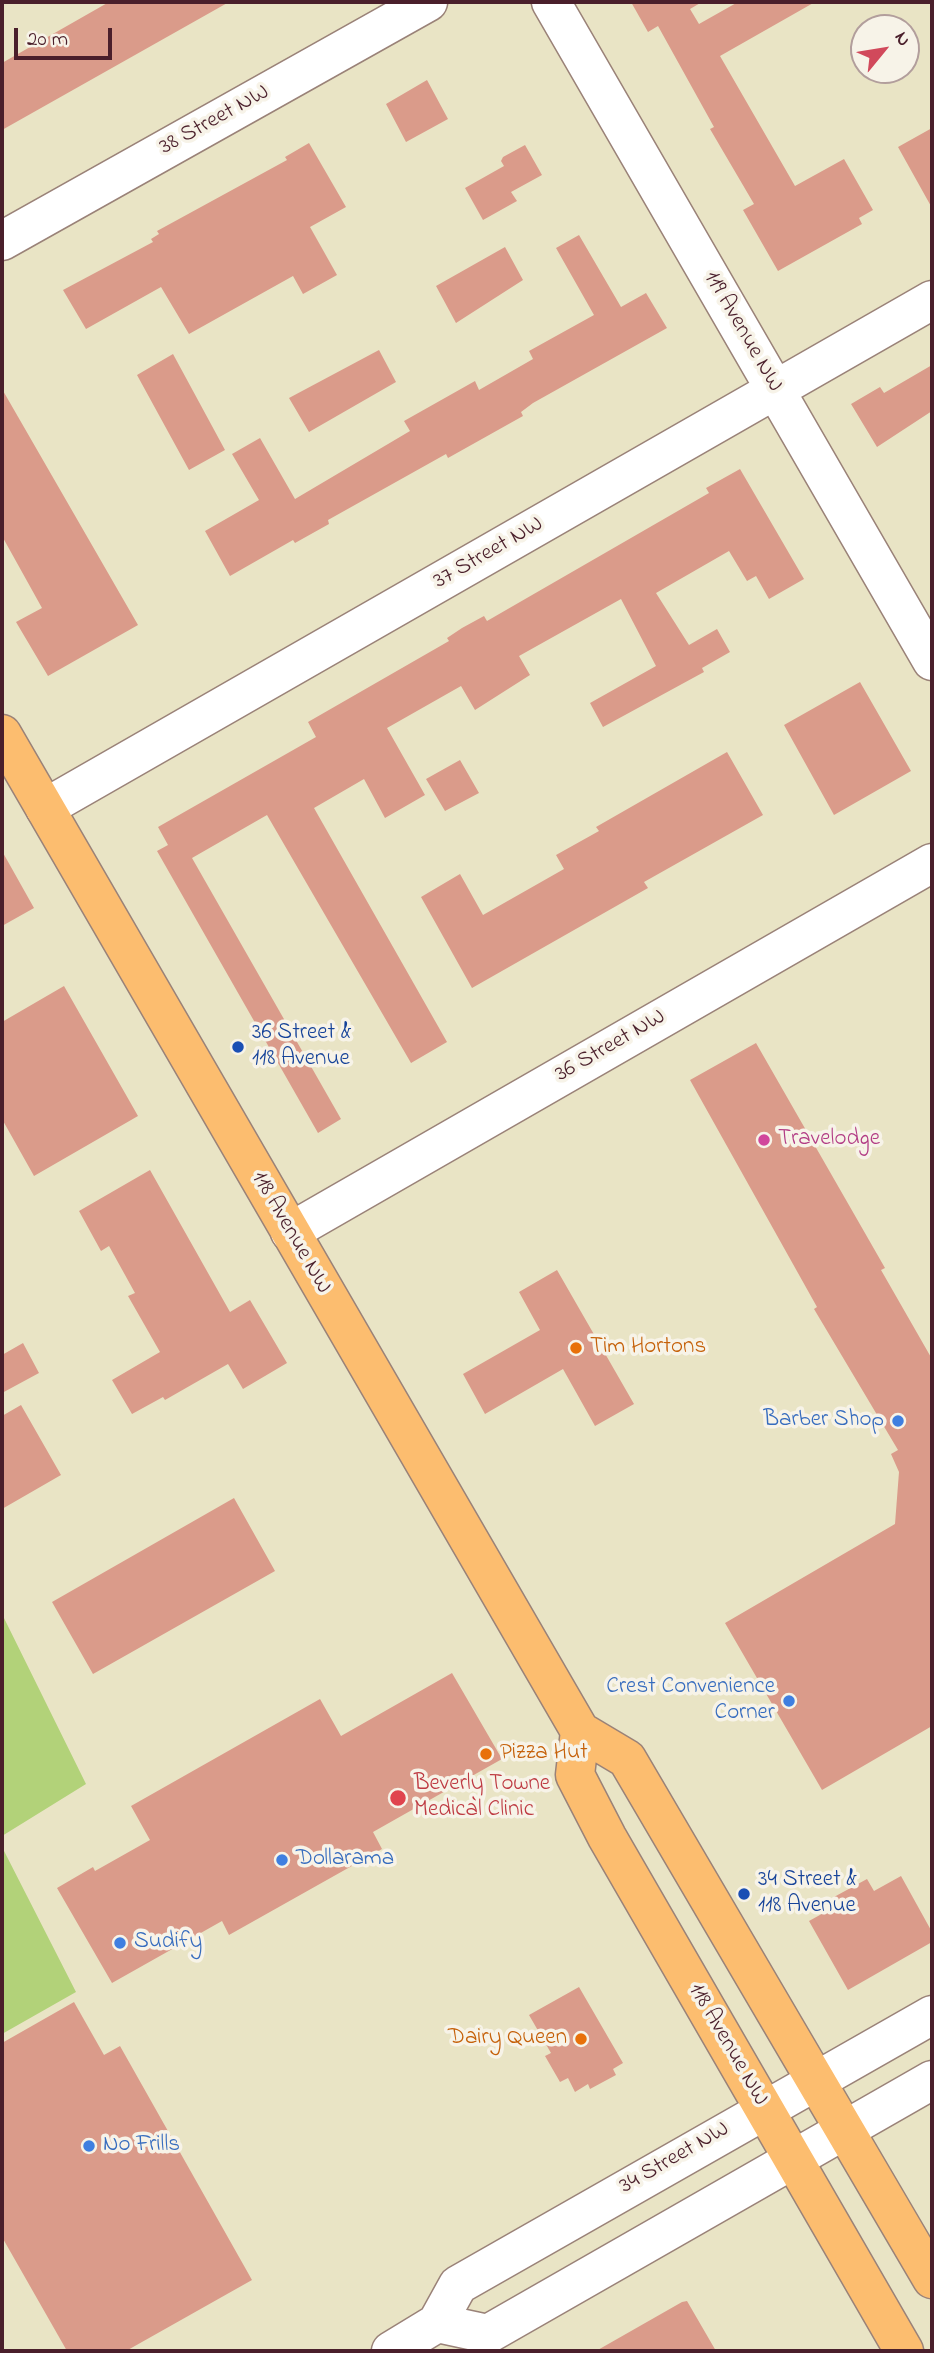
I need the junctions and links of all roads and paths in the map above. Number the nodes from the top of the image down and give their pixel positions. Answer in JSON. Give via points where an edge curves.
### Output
{"nodes":[{"id":1,"x":428,"y":2,"type":"edge"},
{"id":2,"x":551,"y":2,"type":"edge"},
{"id":3,"x":2,"y":241,"type":"edge"},
{"id":4,"x":932,"y":300,"type":"edge"},
{"id":5,"x":776,"y":390,"type":"junction"},
{"id":6,"x":932,"y":662,"type":"edge"},
{"id":7,"x":2,"y":734,"type":"edge"},
{"id":8,"x":45,"y":808,"type":"junction"},
{"id":9,"x":932,"y":863,"type":"edge"},
{"id":10,"x":290,"y":1232,"type":"junction"},
{"id":11,"x":580,"y":1731,"type":"junction"},
{"id":12,"x":932,"y":2015,"type":"edge"},
{"id":13,"x":817,"y":2080,"type":"junction"},
{"id":14,"x":932,"y":2080,"type":"edge"},
{"id":15,"x":764,"y":2108,"type":"junction"},
{"id":16,"x":846,"y":2130,"type":"junction"},
{"id":17,"x":795,"y":2159,"type":"junction"},
{"id":18,"x":932,"y":2279,"type":"edge"},
{"id":19,"x":437,"y":2323,"type":"junction"},
{"id":20,"x":391,"y":2351,"type":"edge"},
{"id":21,"x":904,"y":2351,"type":"edge"}],
"edges":[{"from":1,"to":3,"type":"street","name":"38 Street NW"},
{"from":2,"to":5,"type":"street","name":"119 Avenue NW"},
{"from":4,"to":5,"type":"street","name":"37 Street NW"},
{"from":5,"to":6,"type":"street","name":"119 Avenue NW"},
{"from":5,"to":8,"type":"street","name":"37 Street NW"},
{"from":7,"to":8,"type":"main road","name":"118 Avenue NW"},
{"from":8,"to":10,"type":"main road","name":"118 Avenue NW"},
{"from":9,"to":10,"type":"street","name":"36 Street NW"},
{"from":10,"to":11,"type":"main road","name":"118 Avenue NW"},
{"from":11,"to":13,"type":"main road","name":"118 Avenue NW","via":[[627,1759]]},
{"from":11,"to":15,"type":"main road","name":"118 Avenue NW","via":[[575,1775]]},
{"from":12,"to":13,"type":"street","name":"34 Street NW"},
{"from":13,"to":15,"type":"street","name":"34 Street NW"},
{"from":13,"to":16,"type":"main road","name":"118 Avenue NW"},
{"from":14,"to":16,"type":"street"},
{"from":15,"to":17,"type":"main road","name":"118 Avenue NW"},
{"from":15,"to":19,"type":"street","name":"34 Street NW","via":[[458,2285]]},
{"from":16,"to":17,"type":"street"},
{"from":16,"to":18,"type":"main road","name":"118 Avenue NW"},
{"from":17,"to":19,"type":"street","via":[[488,2334]]},
{"from":17,"to":21,"type":"main road","name":"118 Avenue NW"},
{"from":19,"to":20,"type":"street","name":"34 Street NW"}]}
